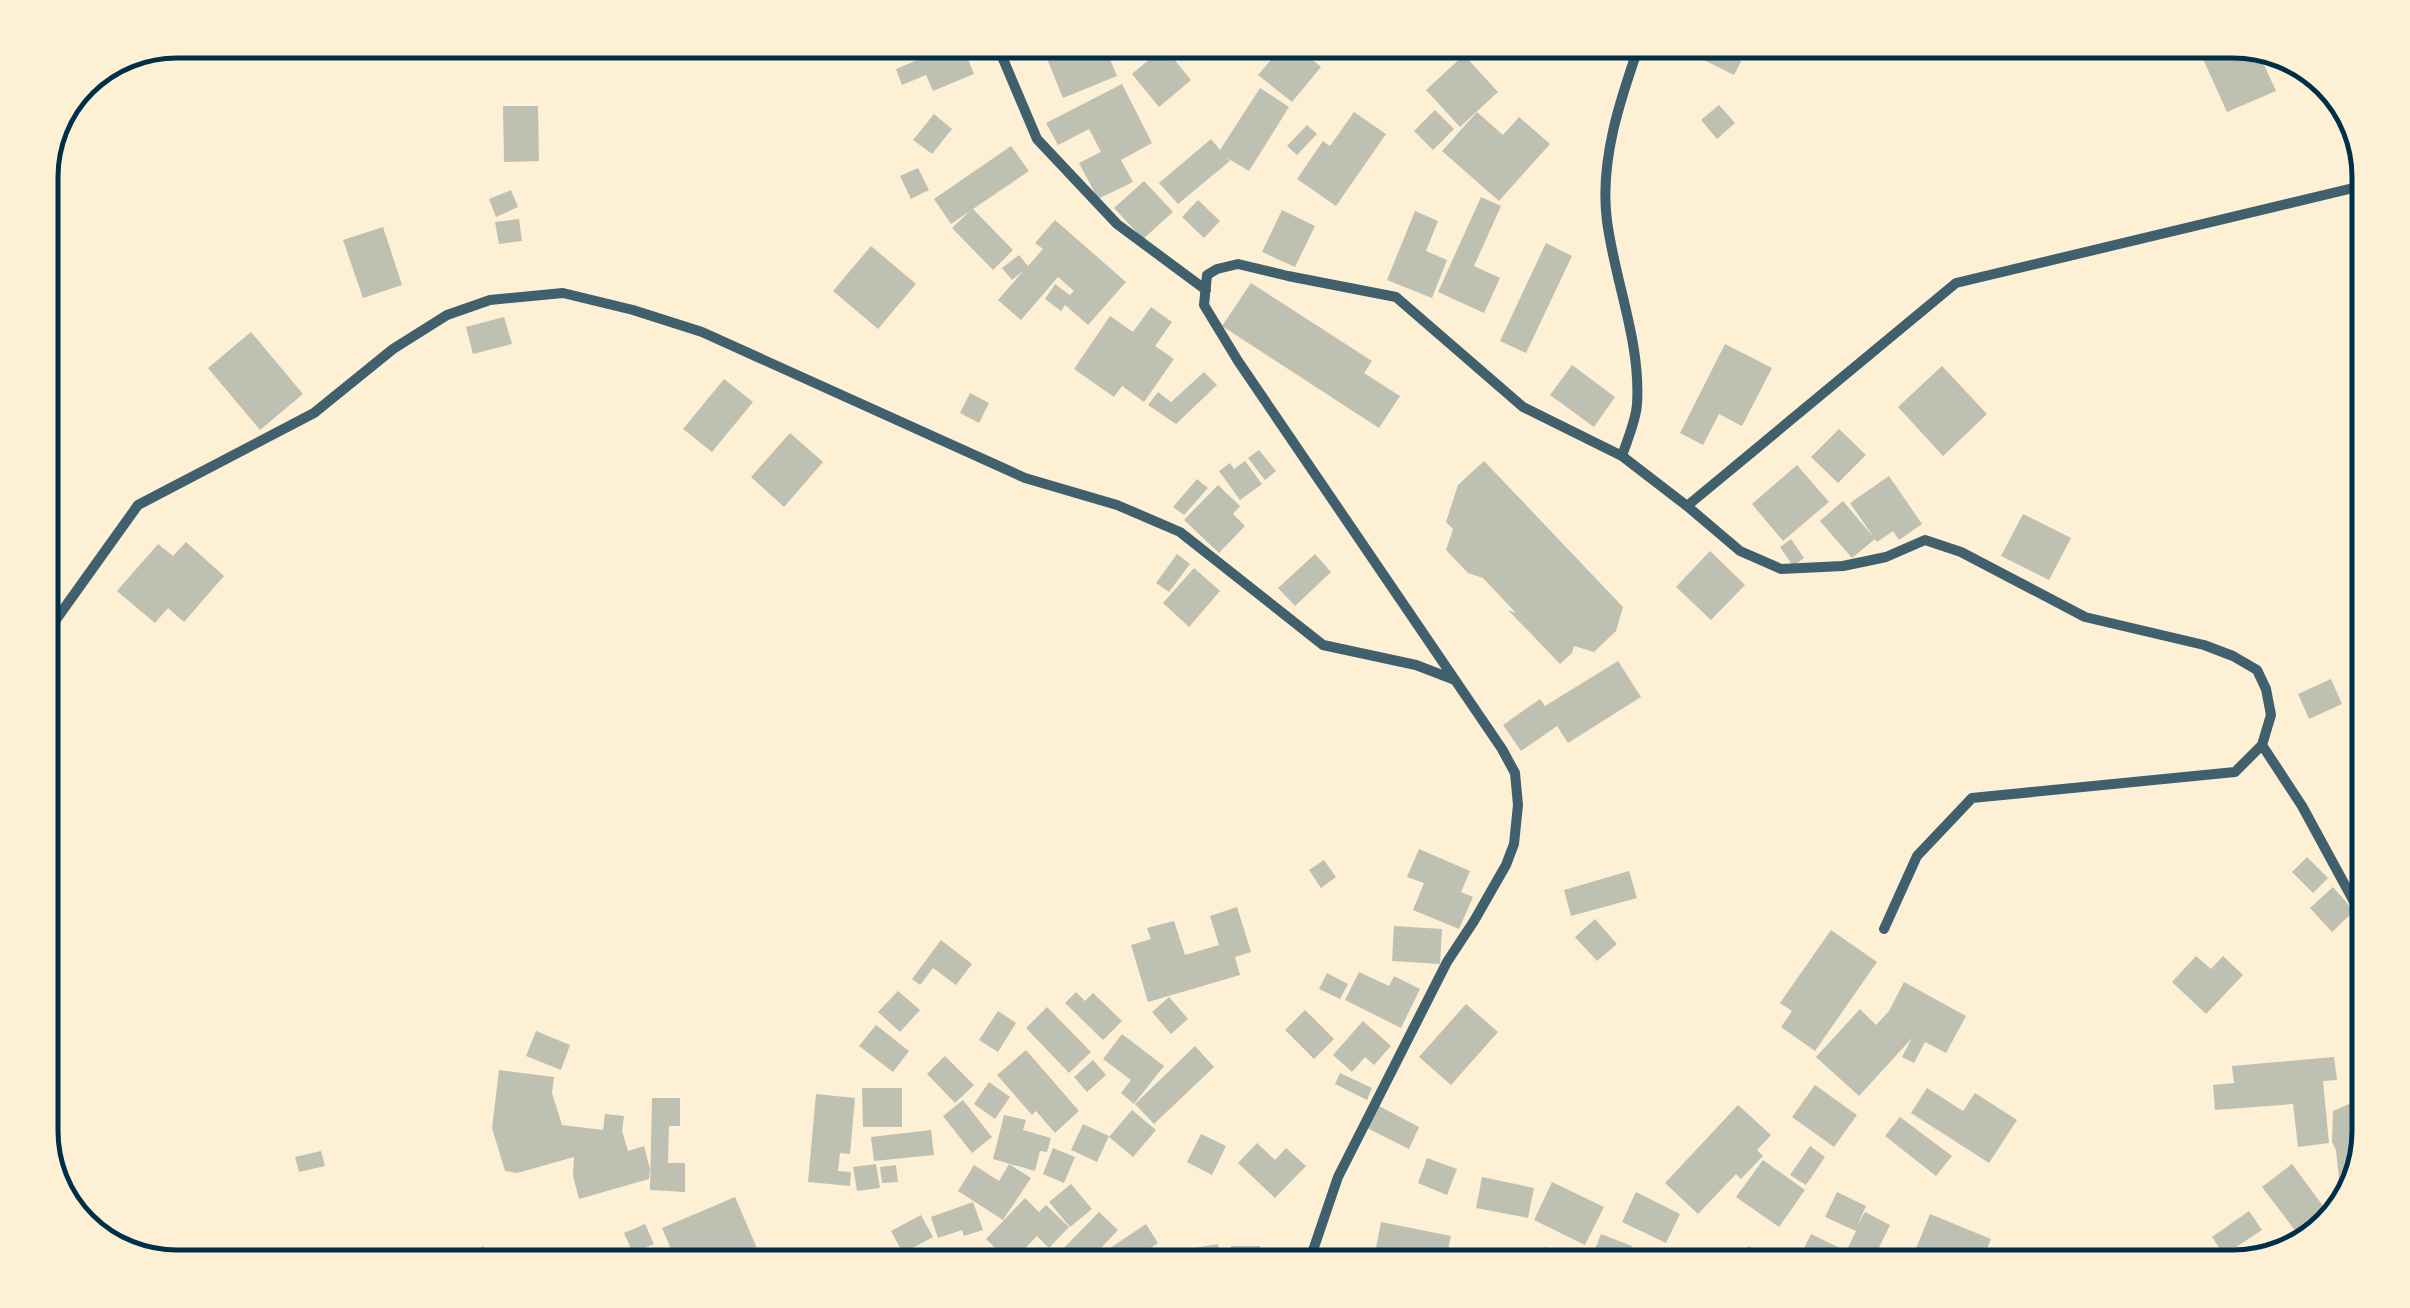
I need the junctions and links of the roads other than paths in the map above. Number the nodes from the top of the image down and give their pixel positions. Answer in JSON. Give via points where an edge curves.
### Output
{"nodes":[{"id":1,"x":1002,"y":57,"type":"edge"},
{"id":2,"x":1635,"y":57,"type":"edge"},
{"id":3,"x":2352,"y":188,"type":"edge"},
{"id":4,"x":1206,"y":290,"type":"junction"},
{"id":5,"x":1622,"y":456,"type":"junction"},
{"id":6,"x":1687,"y":506,"type":"junction"},
{"id":7,"x":58,"y":617,"type":"edge"},
{"id":8,"x":1455,"y":680,"type":"junction"},
{"id":9,"x":2262,"y":745,"type":"junction"},
{"id":10,"x":2352,"y":898,"type":"edge"},
{"id":11,"x":1884,"y":929,"type":"dead end"},
{"id":12,"x":1313,"y":1250,"type":"edge"}],
"edges":[{"from":1,"to":4,"type":"street","via":[[1037,139],[1117,224]]},
{"from":2,"to":5,"type":"street","via":[[1607,158],[1606,219],[1637,380],[1637,408]]},
{"from":3,"to":6,"type":"street","via":[[1956,282]]},
{"from":4,"to":5,"type":"street","via":[[1208,275],[1238,264],[1396,297],[1523,407]]},
{"from":4,"to":8,"type":"street","via":[[1204,304],[1238,360]]},
{"from":5,"to":6,"type":"street"},
{"from":6,"to":9,"type":"street","via":[[1740,551],[1781,569],[1843,566],[1925,540],[2085,617],[2233,656],[2258,670],[2266,689],[2271,715]]},
{"from":7,"to":8,"type":"street","via":[[138,506],[314,413],[448,315],[490,300],[563,293],[702,332],[1025,478],[1180,532],[1323,646]]},
{"from":8,"to":12,"type":"street","via":[[1515,774],[1514,844],[1338,1177]]},
{"from":9,"to":10,"type":"street"},
{"from":9,"to":11,"type":"street","via":[[2234,772],[1972,798],[1916,856]]}]}
